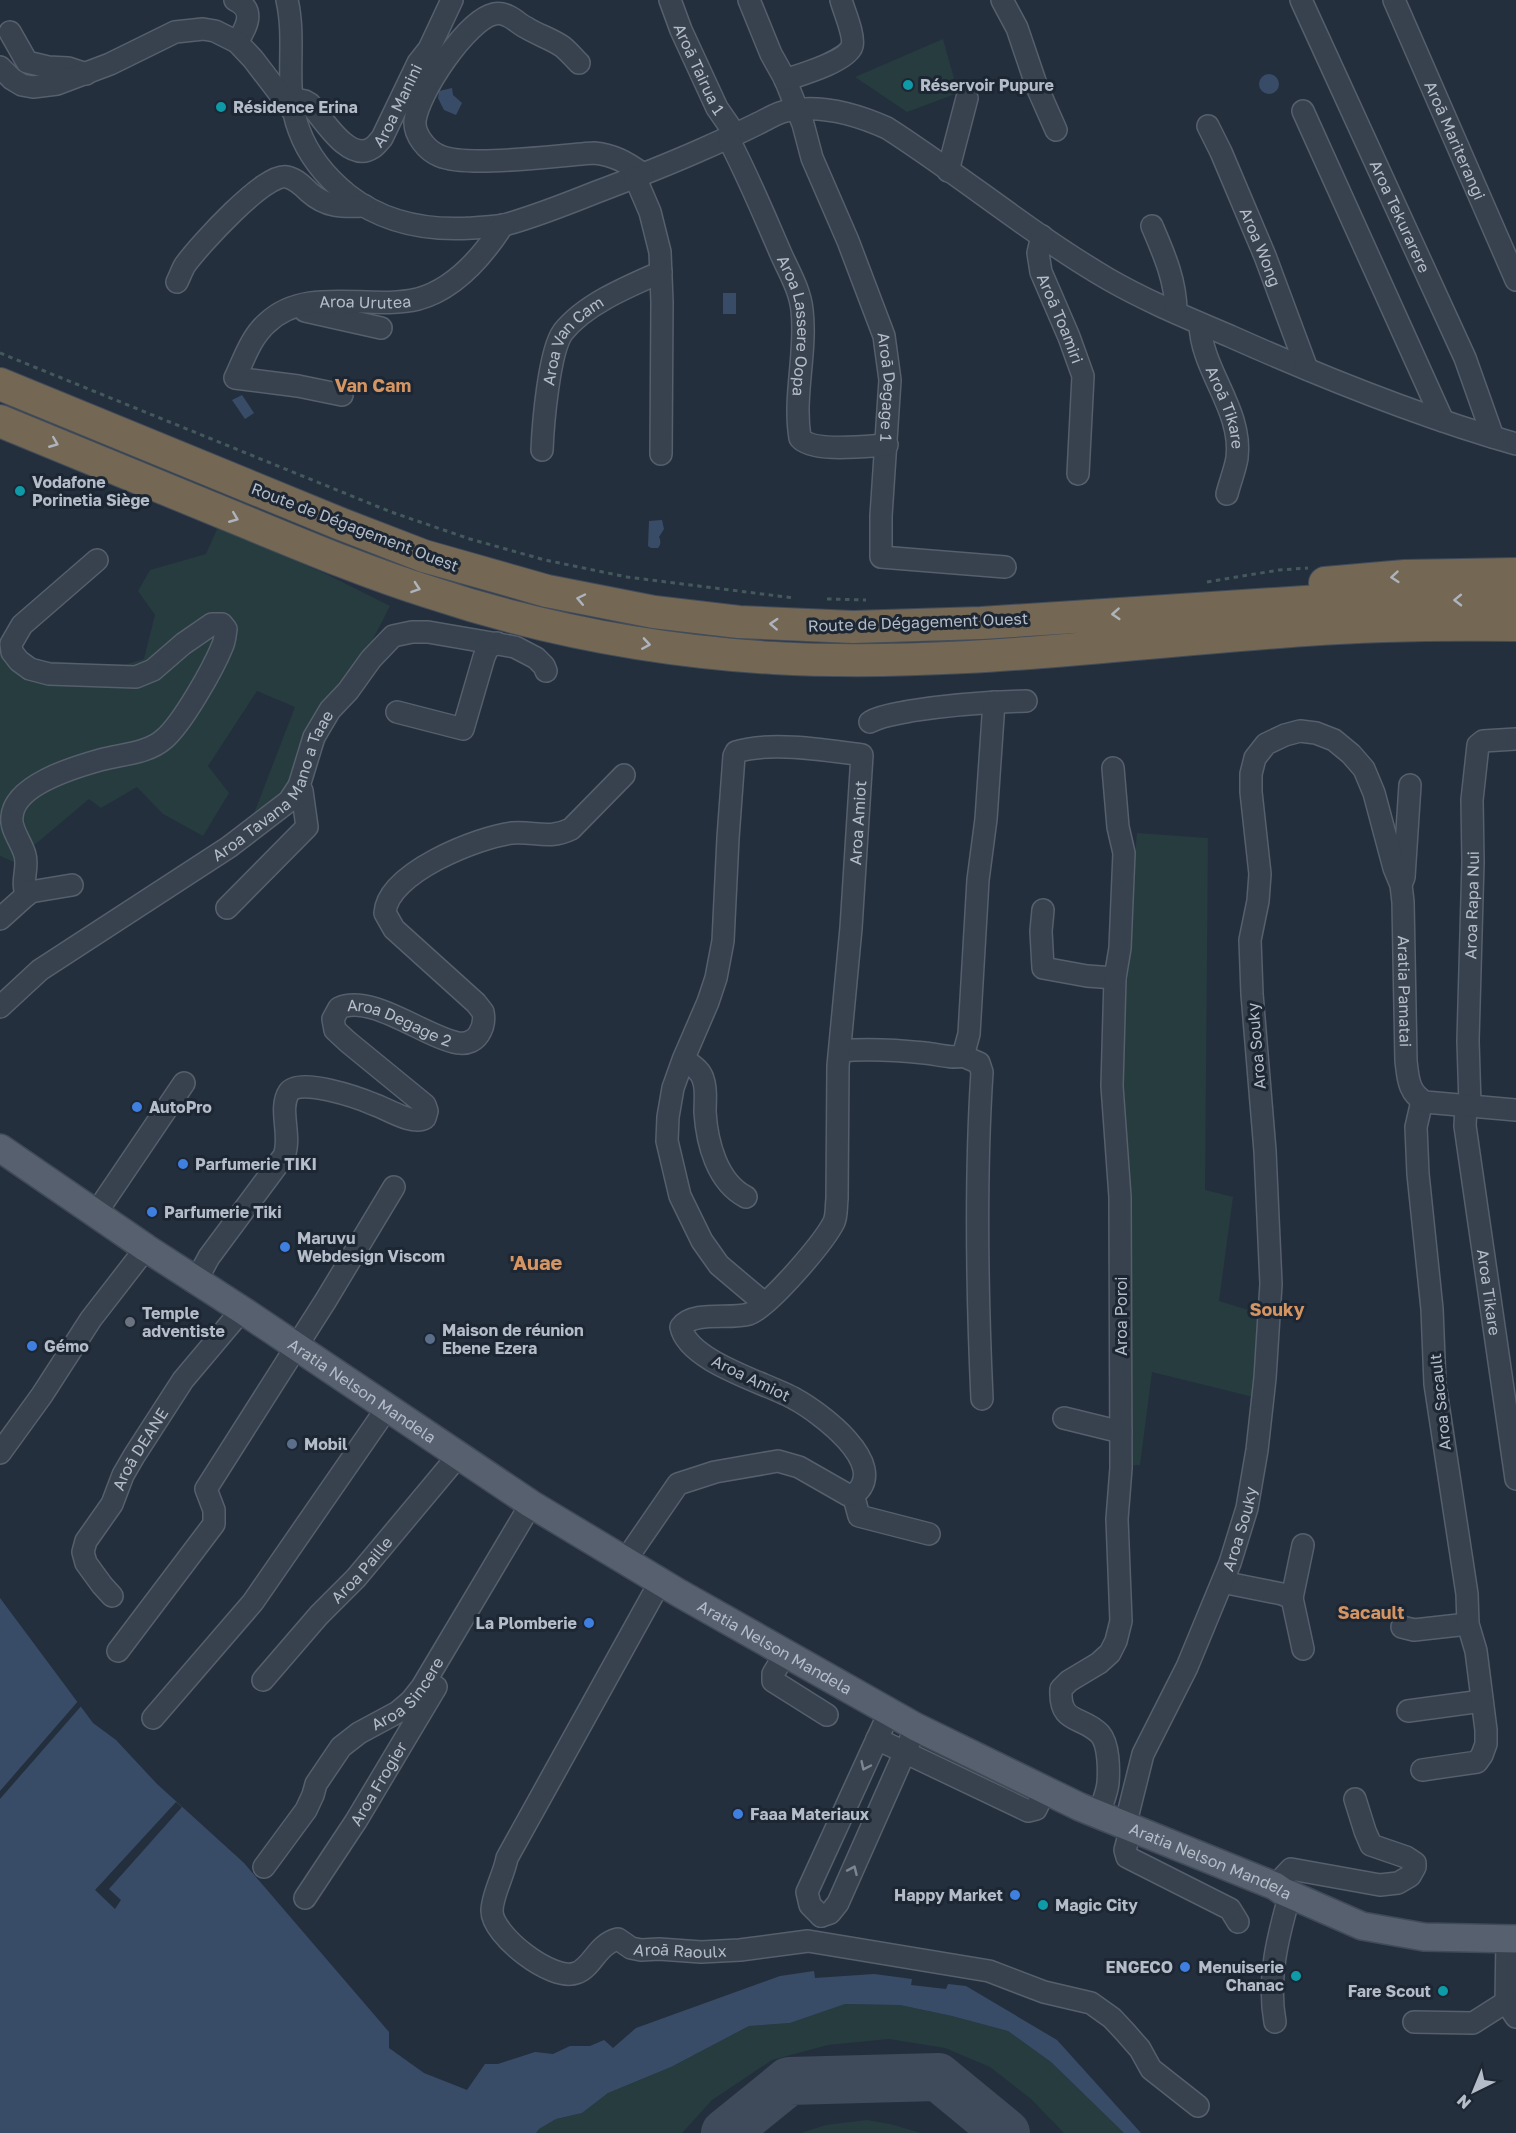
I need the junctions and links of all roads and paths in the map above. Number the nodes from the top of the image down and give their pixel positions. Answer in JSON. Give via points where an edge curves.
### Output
{"nodes":[{"id":1,"x":235,"y":0,"type":"edge"},
{"id":2,"x":287,"y":0,"type":"edge"},
{"id":3,"x":452,"y":0,"type":"edge"},
{"id":4,"x":670,"y":0,"type":"edge"},
{"id":5,"x":749,"y":0,"type":"edge"},
{"id":6,"x":841,"y":0,"type":"edge"},
{"id":7,"x":1002,"y":0,"type":"edge"},
{"id":8,"x":1301,"y":0,"type":"edge"},
{"id":9,"x":1395,"y":0,"type":"edge"},
{"id":10,"x":10,"y":32,"type":"dead end"},
{"id":11,"x":237,"y":42,"type":"junction"},
{"id":12,"x":579,"y":63,"type":"dead end"},
{"id":13,"x":86,"y":74,"type":"junction"},
{"id":14,"x":3,"y":78,"type":"edge"},
{"id":15,"x":785,"y":80,"type":"junction"},
{"id":16,"x":966,"y":98,"type":"dead end"},
{"id":17,"x":291,"y":104,"type":"junction"},
{"id":18,"x":797,"y":110,"type":"junction"},
{"id":19,"x":1303,"y":111,"type":"dead end"},
{"id":20,"x":1208,"y":126,"type":"dead end"},
{"id":21,"x":1056,"y":130,"type":"dead end"},
{"id":22,"x":732,"y":136,"type":"junction"},
{"id":23,"x":948,"y":171,"type":"junction"},
{"id":24,"x":639,"y":176,"type":"junction"},
{"id":25,"x":365,"y":206,"type":"junction"},
{"id":26,"x":502,"y":225,"type":"junction"},
{"id":27,"x":1152,"y":226,"type":"dead end"},
{"id":28,"x":1042,"y":236,"type":"junction"},
{"id":29,"x":661,"y":272,"type":"junction"},
{"id":30,"x":1516,"y":280,"type":"edge"},
{"id":31,"x":177,"y":282,"type":"dead end"},
{"id":32,"x":288,"y":308,"type":"junction"},
{"id":33,"x":1176,"y":312,"type":"junction"},
{"id":34,"x":1200,"y":324,"type":"junction"},
{"id":35,"x":381,"y":328,"type":"dead end"},
{"id":36,"x":0,"y":353,"type":"edge"},
{"id":37,"x":1307,"y":369,"type":"junction"},
{"id":38,"x":0,"y":384,"type":"edge"},
{"id":39,"x":342,"y":395,"type":"dead end"},
{"id":40,"x":2,"y":422,"type":"edge"},
{"id":41,"x":1443,"y":422,"type":"junction"},
{"id":42,"x":1493,"y":437,"type":"junction"},
{"id":43,"x":1516,"y":444,"type":"edge"},
{"id":44,"x":887,"y":445,"type":"junction"},
{"id":45,"x":542,"y":450,"type":"dead end"},
{"id":46,"x":661,"y":454,"type":"dead end"},
{"id":47,"x":1078,"y":474,"type":"dead end"},
{"id":48,"x":1227,"y":494,"type":"dead end"},
{"id":49,"x":97,"y":560,"type":"dead end"},
{"id":50,"x":1005,"y":567,"type":"dead end"},
{"id":51,"x":1314,"y":567,"type":"dead end"},
{"id":52,"x":1516,"y":574,"type":"edge"},
{"id":53,"x":1199,"y":584,"type":"dead end"},
{"id":54,"x":799,"y":599,"type":"dead end"},
{"id":55,"x":823,"y":599,"type":"dead end"},
{"id":56,"x":871,"y":600,"type":"dead end"},
{"id":57,"x":1516,"y":600,"type":"edge"},
{"id":58,"x":1166,"y":611,"type":"junction"},
{"id":59,"x":1516,"y":625,"type":"edge"},
{"id":60,"x":497,"y":643,"type":"junction"},
{"id":61,"x":546,"y":672,"type":"dead end"},
{"id":62,"x":994,"y":702,"type":"junction"},
{"id":63,"x":1026,"y":702,"type":"dead end"},
{"id":64,"x":397,"y":712,"type":"dead end"},
{"id":65,"x":870,"y":722,"type":"dead end"},
{"id":66,"x":1516,"y":739,"type":"edge"},
{"id":67,"x":1113,"y":768,"type":"dead end"},
{"id":68,"x":624,"y":775,"type":"dead end"},
{"id":69,"x":1410,"y":785,"type":"dead end"},
{"id":70,"x":299,"y":786,"type":"junction"},
{"id":71,"x":72,"y":885,"type":"dead end"},
{"id":72,"x":1401,"y":885,"type":"junction"},
{"id":73,"x":27,"y":895,"type":"junction"},
{"id":74,"x":227,"y":908,"type":"dead end"},
{"id":75,"x":1043,"y":910,"type":"dead end"},
{"id":76,"x":0,"y":919,"type":"edge"},
{"id":77,"x":1115,"y":978,"type":"junction"},
{"id":78,"x":0,"y":1007,"type":"edge"},
{"id":79,"x":840,"y":1051,"type":"junction"},
{"id":80,"x":963,"y":1056,"type":"junction"},
{"id":81,"x":684,"y":1059,"type":"junction"},
{"id":82,"x":184,"y":1083,"type":"dead end"},
{"id":83,"x":1422,"y":1101,"type":"junction"},
{"id":84,"x":1468,"y":1105,"type":"junction"},
{"id":85,"x":1516,"y":1110,"type":"edge"},
{"id":86,"x":0,"y":1148,"type":"edge"},
{"id":87,"x":394,"y":1187,"type":"dead end"},
{"id":88,"x":746,"y":1197,"type":"dead end"},
{"id":89,"x":96,"y":1213,"type":"junction"},
{"id":90,"x":146,"y":1248,"type":"junction"},
{"id":91,"x":196,"y":1281,"type":"junction"},
{"id":92,"x":764,"y":1303,"type":"junction"},
{"id":93,"x":242,"y":1310,"type":"junction"},
{"id":94,"x":296,"y":1347,"type":"junction"},
{"id":95,"x":982,"y":1399,"type":"dead end"},
{"id":96,"x":387,"y":1408,"type":"junction"},
{"id":97,"x":1064,"y":1418,"type":"dead end"},
{"id":98,"x":1121,"y":1432,"type":"junction"},
{"id":99,"x":0,"y":1453,"type":"edge"},
{"id":100,"x":458,"y":1456,"type":"junction"},
{"id":101,"x":1516,"y":1479,"type":"edge"},
{"id":102,"x":853,"y":1494,"type":"junction"},
{"id":103,"x":536,"y":1508,"type":"junction"},
{"id":104,"x":929,"y":1534,"type":"dead end"},
{"id":105,"x":1303,"y":1545,"type":"dead end"},
{"id":106,"x":625,"y":1561,"type":"junction"},
{"id":107,"x":660,"y":1582,"type":"junction"},
{"id":108,"x":1222,"y":1585,"type":"junction"},
{"id":109,"x":112,"y":1596,"type":"dead end"},
{"id":110,"x":1292,"y":1598,"type":"junction"},
{"id":111,"x":1468,"y":1623,"type":"junction"},
{"id":112,"x":1402,"y":1627,"type":"dead end"},
{"id":113,"x":1303,"y":1649,"type":"dead end"},
{"id":114,"x":118,"y":1651,"type":"dead end"},
{"id":115,"x":785,"y":1654,"type":"junction"},
{"id":116,"x":263,"y":1680,"type":"dead end"},
{"id":117,"x":1482,"y":1701,"type":"junction"},
{"id":118,"x":1408,"y":1711,"type":"dead end"},
{"id":119,"x":889,"y":1713,"type":"junction"},
{"id":120,"x":827,"y":1715,"type":"dead end"},
{"id":121,"x":153,"y":1718,"type":"dead end"},
{"id":122,"x":916,"y":1727,"type":"junction"},
{"id":123,"x":878,"y":1740,"type":"junction"},
{"id":124,"x":904,"y":1753,"type":"junction"},
{"id":125,"x":1422,"y":1770,"type":"dead end"},
{"id":126,"x":1046,"y":1790,"type":"junction"},
{"id":127,"x":1355,"y":1799,"type":"dead end"},
{"id":128,"x":1099,"y":1814,"type":"junction"},
{"id":129,"x":1128,"y":1827,"type":"junction"},
{"id":130,"x":264,"y":1867,"type":"dead end"},
{"id":131,"x":1282,"y":1890,"type":"junction"},
{"id":132,"x":305,"y":1898,"type":"dead end"},
{"id":133,"x":821,"y":1916,"type":"junction"},
{"id":134,"x":1238,"y":1922,"type":"dead end"},
{"id":135,"x":1511,"y":1939,"type":"edge"},
{"id":136,"x":808,"y":1941,"type":"junction"},
{"id":137,"x":1511,"y":2009,"type":"edge"},
{"id":138,"x":1275,"y":2022,"type":"dead end"},
{"id":139,"x":1414,"y":2022,"type":"dead end"},
{"id":140,"x":1198,"y":2106,"type":"dead end"}],
"edges":[{"from":1,"to":11,"type":"street","via":[[248,14],[248,24]]},
{"from":2,"to":17,"type":"street","via":[[291,22]]},
{"from":3,"to":17,"type":"street","name":"Aroa Manini","via":[[382,138],[373,148],[364,152],[347,146],[310,104]]},
{"from":4,"to":22,"type":"street","name":"Aroā Tairua 1"},
{"from":5,"to":15,"type":"street","name":"Aroā Degage 1"},
{"from":6,"to":15,"type":"street","via":[[852,36],[848,53]]},
{"from":7,"to":21,"type":"street","via":[[1017,28]]},
{"from":8,"to":42,"type":"street","name":"Aroa Tekurarere","via":[[1465,358]]},
{"from":9,"to":30,"type":"street","name":"Aroā Mariterangi"},
{"from":10,"to":13,"type":"street","via":[[27,62]]},
{"from":11,"to":13,"type":"street","name":"Aroa Manini","via":[[215,31],[175,32]]},
{"from":11,"to":17,"type":"street","name":"Aroa Manini"},
{"from":12,"to":24,"type":"street","via":[[563,47],[507,15],[493,14],[477,23],[439,69],[420,103],[417,134],[439,156],[456,160],[611,154]]},
{"from":13,"to":14,"type":"street","name":"Aroa Manini","via":[[33,87]]},
{"from":15,"to":18,"type":"street","name":"Aroā Degage 1"},
{"from":16,"to":23,"type":"street"},
{"from":17,"to":25,"type":"street","via":[[306,145],[317,162],[343,190]]},
{"from":18,"to":22,"type":"street","via":[[783,111]]},
{"from":18,"to":23,"type":"street","via":[[818,108],[875,123]]},
{"from":18,"to":44,"type":"street","name":"Aroā Degage 1","via":[[812,158],[884,336],[890,380]]},
{"from":19,"to":41,"type":"street"},
{"from":20,"to":37,"type":"street","name":"Aroa Wong","via":[[1265,256]]},
{"from":22,"to":24,"type":"street"},
{"from":22,"to":44,"type":"street","name":"Aroa Lassere Oopa","via":[[799,293],[803,338],[800,438],[824,447]]},
{"from":23,"to":28,"type":"street"},
{"from":24,"to":26,"type":"street"},
{"from":24,"to":29,"type":"street","via":[[656,233]]},
{"from":25,"to":26,"type":"street","via":[[387,218],[430,228]]},
{"from":25,"to":31,"type":"street","via":[[339,208],[326,204],[297,182],[285,176],[275,177],[215,231],[184,267]]},
{"from":26,"to":32,"type":"street","name":"Aroa Urutea","via":[[487,249],[439,291],[417,299],[323,302]]},
{"from":27,"to":33,"type":"street","via":[[1173,283]]},
{"from":28,"to":33,"type":"street","via":[[1108,279]]},
{"from":28,"to":47,"type":"street","name":"Aroā Toamiri","via":[[1038,253],[1041,272],[1083,376]]},
{"from":29,"to":45,"type":"street","name":"Aroa Van Cam","via":[[597,303],[563,332],[553,359]]},
{"from":29,"to":46,"type":"street"},
{"from":32,"to":35,"type":"street"},
{"from":32,"to":39,"type":"street","name":"Aroa Urutea","via":[[263,326],[235,378]]},
{"from":33,"to":34,"type":"street"},
{"from":34,"to":37,"type":"street"},
{"from":34,"to":48,"type":"street","name":"Aroā Tikare","via":[[1204,351],[1235,430],[1237,458]]},
{"from":36,"to":54,"type":"path","via":[[391,512],[470,539],[627,577]]},
{"from":37,"to":41,"type":"street"},
{"from":58,"to":38,"type":"highway","name":"Route de Dégagement Ouest","one_way":true,"via":[[844,627],[739,622],[613,605],[485,574],[395,545]]},
{"from":40,"to":59,"type":"highway","name":"Route de Dégagement Ouest","one_way":true,"via":[[342,562],[430,593],[555,627],[648,644],[774,658],[890,660],[1315,629]]},
{"from":41,"to":42,"type":"street"},
{"from":42,"to":43,"type":"street"},
{"from":44,"to":50,"type":"street","name":"Aroā Degage 1","via":[[881,557]]},
{"from":49,"to":73,"type":"street","via":[[22,625],[12,652],[30,669],[49,674],[136,677],[153,670],[212,624],[222,624],[225,637],[194,698],[164,740],[149,749],[61,774],[34,786],[20,798],[11,817],[26,858],[23,884]]},
{"from":51,"to":53,"type":"path"},
{"from":52,"to":58,"type":"highway","one_way":true,"via":[[1405,576],[1266,588]]},
{"from":55,"to":56,"type":"path"},
{"from":57,"to":58,"type":"highway","name":"Route de Dégagement Ouest","one_way":true,"via":[[1320,601]]},
{"from":60,"to":61,"type":"street","name":"Aroa Tavana Mano a Taae","via":[[536,658]]},
{"from":60,"to":64,"type":"street","via":[[488,648],[484,657],[463,729]]},
{"from":60,"to":70,"type":"street","name":"Aroa Tavana Mano a Taae","via":[[469,649],[428,632],[393,636],[330,710],[314,737]]},
{"from":62,"to":63,"type":"street"},
{"from":62,"to":65,"type":"street","via":[[920,710]]},
{"from":62,"to":80,"type":"street","via":[[969,1034]]},
{"from":66,"to":84,"type":"street","name":"Aroa Rapa Nui","via":[[1483,741],[1478,745],[1472,800]]},
{"from":67,"to":77,"type":"street","name":"Aroa Poroi","via":[[1124,853]]},
{"from":68,"to":91,"type":"street","name":"Aroa Degage 2","via":[[571,829],[561,834],[489,837],[440,859],[399,885],[390,896],[385,913],[390,924],[476,1003],[483,1012],[483,1029],[474,1039],[460,1043],[364,1006],[339,1008],[333,1019],[335,1030],[425,1105],[425,1118],[407,1118],[374,1104],[314,1088],[292,1089],[285,1104],[288,1141],[284,1156],[209,1257]]},
{"from":69,"to":72,"type":"street","name":"Aratia Pamatai"},
{"from":70,"to":74,"type":"street","via":[[307,827]]},
{"from":70,"to":78,"type":"street","name":"Aroa Tavana Mano a Taae","via":[[289,801],[255,828],[40,970]]},
{"from":71,"to":73,"type":"street"},
{"from":72,"to":83,"type":"street","name":"Aratia Pamatai","via":[[1406,1061],[1412,1091]]},
{"from":72,"to":108,"type":"street","name":"Aroa Souky","via":[[1374,793],[1364,769],[1352,754],[1334,740],[1300,731],[1266,744],[1255,758],[1251,774],[1260,874],[1250,940],[1271,1302],[1253,1479],[1242,1529]]},
{"from":73,"to":76,"type":"street"},
{"from":75,"to":77,"type":"street","via":[[1043,968]]},
{"from":77,"to":98,"type":"street","name":"Aroa Poroi","via":[[1112,1086],[1120,1197]]},
{"from":79,"to":80,"type":"street","via":[[876,1049]]},
{"from":79,"to":81,"type":"street","name":"Aroa Amiot","via":[[862,755],[761,747],[745,749],[734,756],[723,941],[716,978]]},
{"from":79,"to":92,"type":"street","name":"Aroa Amiot","via":[[835,1218],[803,1264]]},
{"from":80,"to":95,"type":"street","via":[[978,1063],[982,1072]]},
{"from":81,"to":88,"type":"street","via":[[704,1079],[707,1127],[722,1175],[736,1192]]},
{"from":81,"to":92,"type":"street","name":"Aroa Amiot","via":[[673,1088],[667,1131],[681,1196],[694,1227],[719,1265]]},
{"from":82,"to":89,"type":"street"},
{"from":83,"to":84,"type":"street"},
{"from":83,"to":111,"type":"street","name":"Aroa Sacault","via":[[1416,1127],[1418,1174],[1435,1384]]},
{"from":84,"to":85,"type":"street"},
{"from":84,"to":101,"type":"street","name":"Aroa Tikare","via":[[1465,1126]]},
{"from":86,"to":89,"type":"main road","name":"Aratia Nelson Mandela"},
{"from":87,"to":94,"type":"street"},
{"from":89,"to":90,"type":"main road","name":"Aratia Nelson Mandela"},
{"from":90,"to":91,"type":"main road","name":"Aratia Nelson Mandela"},
{"from":90,"to":99,"type":"street"},
{"from":91,"to":93,"type":"main road","name":"Aratia Nelson Mandela"},
{"from":92,"to":102,"type":"street","name":"Aroa Amiot","via":[[748,1314],[712,1316],[684,1323],[682,1333],[702,1354],[820,1414],[857,1452],[863,1465],[863,1483]]},
{"from":93,"to":94,"type":"main road","name":"Aratia Nelson Mandela"},
{"from":93,"to":109,"type":"street","name":"Aroā DEANE","via":[[183,1380],[123,1475],[112,1504],[86,1541],[86,1563]]},
{"from":94,"to":96,"type":"main road","name":"Aratia Nelson Mandela"},
{"from":94,"to":114,"type":"street","via":[[206,1489],[214,1510],[214,1524]]},
{"from":96,"to":100,"type":"main road","name":"Aratia Nelson Mandela"},
{"from":96,"to":121,"type":"street","via":[[254,1602]]},
{"from":97,"to":98,"type":"street"},
{"from":98,"to":128,"type":"street","name":"Aroa Poroi","via":[[1117,1519],[1119,1631],[1110,1653],[1061,1689],[1062,1707],[1101,1735],[1105,1744],[1108,1784]]},
{"from":100,"to":103,"type":"main road","name":"Aratia Nelson Mandela"},
{"from":100,"to":116,"type":"street","name":"Aroa Paille","via":[[356,1578]]},
{"from":102,"to":104,"type":"street","via":[[859,1516]]},
{"from":102,"to":106,"type":"street","via":[[841,1492],[799,1467],[778,1461],[715,1472],[678,1484]]},
{"from":103,"to":106,"type":"main road","name":"Aratia Nelson Mandela"},
{"from":103,"to":130,"type":"street","name":"Aroa Sincere","via":[[422,1687],[398,1712],[341,1747],[316,1784],[306,1810]]},
{"from":103,"to":132,"type":"street","name":"Aroa Frogier","via":[[356,1821]]},
{"from":105,"to":110,"type":"street"},
{"from":106,"to":107,"type":"main road","name":"Aratia Nelson Mandela"},
{"from":107,"to":115,"type":"main road","name":"Aratia Nelson Mandela"},
{"from":107,"to":136,"type":"street","name":"Aroā Raoulx","via":[[507,1858],[492,1911],[495,1923],[530,1959],[564,1975],[578,1973],[608,1941],[618,1939],[641,1950],[701,1952]]},
{"from":108,"to":110,"type":"street","name":"Aroa Souky"},
{"from":108,"to":129,"type":"street","name":"Aroa Souky","via":[[1187,1667],[1143,1754]]},
{"from":110,"to":113,"type":"street"},
{"from":111,"to":112,"type":"street","via":[[1414,1630]]},
{"from":111,"to":117,"type":"street","name":"Aroa Sacault"},
{"from":115,"to":119,"type":"main road","name":"Aratia Nelson Mandela"},
{"from":115,"to":120,"type":"street","via":[[773,1681]]},
{"from":117,"to":118,"type":"street"},
{"from":117,"to":125,"type":"street","name":"Aroa Sacault","via":[[1486,1744],[1477,1762]]},
{"from":119,"to":122,"type":"main road","name":"Aratia Nelson Mandela"},
{"from":119,"to":123,"type":"street"},
{"from":122,"to":124,"type":"street"},
{"from":122,"to":126,"type":"main road","name":"Aratia Nelson Mandela"},
{"from":123,"to":124,"type":"street"},
{"from":123,"to":133,"type":"street","one_way":true,"via":[[807,1892],[810,1905]]},
{"from":124,"to":126,"type":"street","via":[[1028,1811],[1036,1809]]},
{"from":133,"to":124,"type":"street","one_way":true,"via":[[830,1913],[838,1903]]},
{"from":126,"to":128,"type":"main road","name":"Aratia Nelson Mandela"},
{"from":127,"to":131,"type":"street","via":[[1371,1845],[1415,1863],[1410,1876],[1398,1883],[1380,1885],[1291,1869]]},
{"from":128,"to":129,"type":"main road","name":"Aratia Nelson Mandela"},
{"from":129,"to":131,"type":"main road","name":"Aratia Nelson Mandela"},
{"from":129,"to":134,"type":"street","name":"Aroa Souky","via":[[1127,1857],[1230,1909]]},
{"from":131,"to":135,"type":"main road","name":"Aratia Nelson Mandela","via":[[1362,1926],[1424,1937]]},
{"from":131,"to":138,"type":"street","via":[[1272,1993]]},
{"from":133,"to":136,"type":"street"},
{"from":135,"to":137,"type":"street"},
{"from":136,"to":140,"type":"street","name":"Aroā Raoulx","via":[[989,1971],[1044,1992],[1091,2003],[1126,2033],[1151,2068]]},
{"from":137,"to":139,"type":"street","via":[[1473,2023]]}]}
